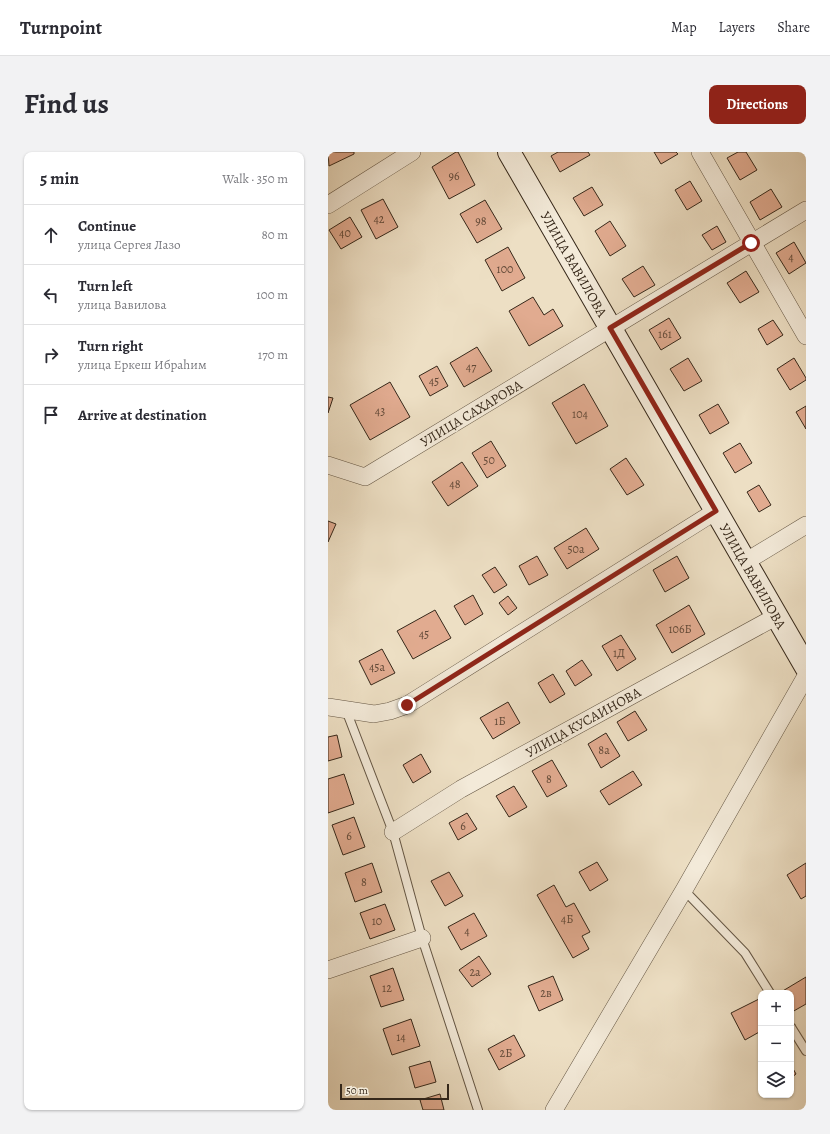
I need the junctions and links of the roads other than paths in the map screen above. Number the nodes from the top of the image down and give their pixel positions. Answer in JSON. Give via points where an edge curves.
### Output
{"nodes":[{"id":1,"x":412,"y":152,"type":"edge"},
{"id":2,"x":509,"y":152,"type":"edge"},
{"id":3,"x":700,"y":152,"type":"edge"},
{"id":4,"x":328,"y":205,"type":"edge"},
{"id":5,"x":806,"y":210,"type":"edge"},
{"id":6,"x":751,"y":243,"type":"junction"},
{"id":7,"x":610,"y":328,"type":"junction"},
{"id":8,"x":806,"y":336,"type":"edge"},
{"id":9,"x":328,"y":465,"type":"edge"},
{"id":10,"x":716,"y":511,"type":"junction"},
{"id":11,"x":806,"y":525,"type":"edge"},
{"id":12,"x":745,"y":562,"type":"junction"},
{"id":13,"x":777,"y":616,"type":"junction"},
{"id":14,"x":806,"y":667,"type":"edge"},
{"id":15,"x":806,"y":676,"type":"edge"},
{"id":16,"x":328,"y":707,"type":"edge"},
{"id":17,"x":346,"y":710,"type":"junction"},
{"id":18,"x":393,"y":832,"type":"junction"},
{"id":19,"x":684,"y":890,"type":"junction"},
{"id":20,"x":422,"y":938,"type":"junction"},
{"id":21,"x":328,"y":970,"type":"edge"},
{"id":22,"x":768,"y":990,"type":"edge"},
{"id":23,"x":794,"y":1032,"type":"edge"},
{"id":24,"x":806,"y":1051,"type":"edge"},
{"id":25,"x":478,"y":1110,"type":"edge"},
{"id":26,"x":554,"y":1110,"type":"edge"}],
"edges":[{"from":1,"to":4,"type":"street"},
{"from":2,"to":7,"type":"street","name":"УЛИЦА ВАВИЛОВА"},
{"from":3,"to":6,"type":"street"},
{"from":5,"to":6,"type":"street","name":"УЛИЦА САХАРОВА"},
{"from":6,"to":7,"type":"street","name":"УЛИЦА САХАРОВА"},
{"from":6,"to":8,"type":"street"},
{"from":7,"to":9,"type":"street","name":"УЛИЦА САХАРОВА","via":[[365,477]]},
{"from":7,"to":10,"type":"street","name":"УЛИЦА ВАВИЛОВА"},
{"from":10,"to":12,"type":"street","name":"УЛИЦА ВАВИЛОВА"},
{"from":10,"to":17,"type":"street","via":[[407,705],[374,714]]},
{"from":11,"to":12,"type":"street"},
{"from":12,"to":13,"type":"street","name":"УЛИЦА ВАВИЛОВА"},
{"from":13,"to":14,"type":"street","name":"УЛИЦА ВАВИЛОВА"},
{"from":13,"to":18,"type":"street","name":"УЛИЦА КУСАИНОВА","via":[[461,789]]},
{"from":15,"to":19,"type":"street"},
{"from":16,"to":17,"type":"street"},
{"from":17,"to":18,"type":"lane"},
{"from":18,"to":20,"type":"lane"},
{"from":19,"to":22,"type":"lane","via":[[745,953]]},
{"from":19,"to":26,"type":"street"},
{"from":20,"to":21,"type":"street"},
{"from":20,"to":25,"type":"lane"},
{"from":23,"to":24,"type":"lane"}]}
